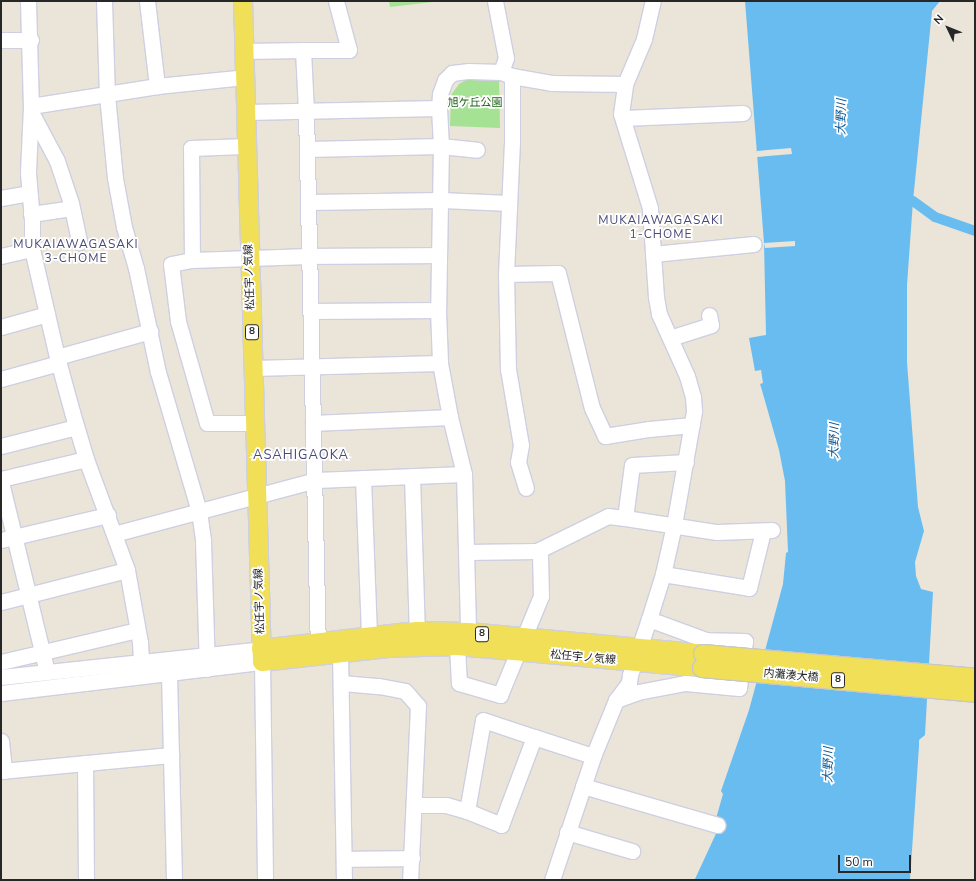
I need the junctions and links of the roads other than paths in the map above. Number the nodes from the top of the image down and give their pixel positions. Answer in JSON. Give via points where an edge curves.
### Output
{"nodes":[{"id":1,"x":28,"y":1,"type":"edge"},
{"id":2,"x":104,"y":1,"type":"edge"},
{"id":3,"x":147,"y":1,"type":"edge"},
{"id":4,"x":243,"y":1,"type":"edge"},
{"id":5,"x":336,"y":1,"type":"edge"},
{"id":6,"x":495,"y":1,"type":"edge"},
{"id":7,"x":653,"y":1,"type":"edge"},
{"id":8,"x":1,"y":40,"type":"edge"},
{"id":9,"x":31,"y":40,"type":"junction"},
{"id":10,"x":303,"y":50,"type":"junction"},
{"id":11,"x":244,"y":51,"type":"junction"},
{"id":12,"x":506,"y":74,"type":"junction"},
{"id":13,"x":245,"y":77,"type":"junction"},
{"id":14,"x":625,"y":84,"type":"junction"},
{"id":15,"x":157,"y":86,"type":"junction"},
{"id":16,"x":107,"y":95,"type":"junction"},
{"id":17,"x":439,"y":108,"type":"junction"},
{"id":18,"x":31,"y":109,"type":"junction"},
{"id":19,"x":306,"y":111,"type":"junction"},
{"id":20,"x":246,"y":112,"type":"junction"},
{"id":21,"x":743,"y":113,"type":"dead end"},
{"id":22,"x":623,"y":118,"type":"junction"},
{"id":23,"x":246,"y":146,"type":"junction"},
{"id":24,"x":441,"y":146,"type":"junction"},
{"id":25,"x":307,"y":149,"type":"junction"},
{"id":26,"x":477,"y":150,"type":"dead end"},
{"id":27,"x":29,"y":193,"type":"junction"},
{"id":28,"x":1,"y":198,"type":"edge"},
{"id":29,"x":440,"y":200,"type":"junction"},
{"id":30,"x":308,"y":202,"type":"junction"},
{"id":31,"x":509,"y":203,"type":"junction"},
{"id":32,"x":72,"y":208,"type":"junction"},
{"id":33,"x":31,"y":214,"type":"junction"},
{"id":34,"x":79,"y":242,"type":"dead end"},
{"id":35,"x":754,"y":244,"type":"dead end"},
{"id":36,"x":32,"y":249,"type":"junction"},
{"id":37,"x":440,"y":254,"type":"junction"},
{"id":38,"x":653,"y":254,"type":"junction"},
{"id":39,"x":1,"y":256,"type":"edge"},
{"id":40,"x":308,"y":256,"type":"junction"},
{"id":41,"x":250,"y":259,"type":"junction"},
{"id":42,"x":192,"y":260,"type":"junction"},
{"id":43,"x":506,"y":274,"type":"junction"},
{"id":44,"x":438,"y":310,"type":"junction"},
{"id":45,"x":310,"y":311,"type":"junction"},
{"id":46,"x":47,"y":314,"type":"junction"},
{"id":47,"x":709,"y":314,"type":"dead end"},
{"id":48,"x":1,"y":327,"type":"edge"},
{"id":49,"x":150,"y":331,"type":"junction"},
{"id":50,"x":670,"y":338,"type":"junction"},
{"id":51,"x":58,"y":360,"type":"junction"},
{"id":52,"x":440,"y":363,"type":"junction"},
{"id":53,"x":311,"y":367,"type":"junction"},
{"id":54,"x":253,"y":368,"type":"junction"},
{"id":55,"x":1,"y":379,"type":"edge"},
{"id":56,"x":450,"y":417,"type":"junction"},
{"id":57,"x":254,"y":422,"type":"junction"},
{"id":58,"x":313,"y":423,"type":"junction"},
{"id":59,"x":692,"y":426,"type":"junction"},
{"id":60,"x":76,"y":427,"type":"junction"},
{"id":61,"x":1,"y":446,"type":"edge"},
{"id":62,"x":86,"y":459,"type":"junction"},
{"id":63,"x":686,"y":462,"type":"junction"},
{"id":64,"x":464,"y":474,"type":"junction"},
{"id":65,"x":412,"y":476,"type":"junction"},
{"id":66,"x":363,"y":478,"type":"junction"},
{"id":67,"x":1,"y":479,"type":"edge"},
{"id":68,"x":316,"y":480,"type":"junction"},
{"id":69,"x":1,"y":482,"type":"edge"},
{"id":70,"x":526,"y":488,"type":"dead end"},
{"id":71,"x":256,"y":496,"type":"junction"},
{"id":72,"x":200,"y":511,"type":"junction"},
{"id":73,"x":108,"y":515,"type":"junction"},
{"id":74,"x":625,"y":518,"type":"junction"},
{"id":75,"x":674,"y":525,"type":"junction"},
{"id":76,"x":114,"y":534,"type":"junction"},
{"id":77,"x":8,"y":538,"type":"edge"},
{"id":78,"x":537,"y":551,"type":"junction"},
{"id":79,"x":467,"y":552,"type":"junction"},
{"id":80,"x":127,"y":570,"type":"junction"},
{"id":81,"x":663,"y":574,"type":"junction"},
{"id":82,"x":29,"y":595,"type":"junction"},
{"id":83,"x":1,"y":602,"type":"edge"},
{"id":84,"x":649,"y":620,"type":"junction"},
{"id":85,"x":137,"y":630,"type":"junction"},
{"id":86,"x":418,"y":631,"type":"junction"},
{"id":87,"x":468,"y":632,"type":"junction"},
{"id":88,"x":369,"y":635,"type":"junction"},
{"id":89,"x":521,"y":645,"type":"junction"},
{"id":90,"x":457,"y":646,"type":"junction"},
{"id":91,"x":318,"y":648,"type":"junction"},
{"id":92,"x":44,"y":652,"type":"junction"},
{"id":93,"x":340,"y":652,"type":"junction"},
{"id":94,"x":262,"y":656,"type":"junction"},
{"id":95,"x":637,"y":656,"type":"junction"},
{"id":96,"x":702,"y":661,"type":"junction"},
{"id":97,"x":1,"y":662,"type":"edge"},
{"id":98,"x":206,"y":662,"type":"junction"},
{"id":99,"x":142,"y":669,"type":"junction"},
{"id":100,"x":47,"y":672,"type":"junction"},
{"id":101,"x":169,"y":674,"type":"junction"},
{"id":102,"x":1,"y":678,"type":"edge"},
{"id":103,"x":975,"y":678,"type":"edge"},
{"id":104,"x":342,"y":683,"type":"junction"},
{"id":105,"x":633,"y":688,"type":"junction"},
{"id":106,"x":1,"y":693,"type":"edge"},
{"id":107,"x":975,"y":693,"type":"edge"},
{"id":108,"x":534,"y":736,"type":"junction"},
{"id":109,"x":1,"y":741,"type":"edge"},
{"id":110,"x":171,"y":755,"type":"junction"},
{"id":111,"x":593,"y":756,"type":"junction"},
{"id":112,"x":85,"y":764,"type":"junction"},
{"id":113,"x":2,"y":771,"type":"edge"},
{"id":114,"x":583,"y":786,"type":"junction"},
{"id":115,"x":414,"y":805,"type":"junction"},
{"id":116,"x":467,"y":811,"type":"junction"},
{"id":117,"x":716,"y":825,"type":"dead end"},
{"id":118,"x":567,"y":832,"type":"junction"},
{"id":119,"x":632,"y":851,"type":"dead end"},
{"id":120,"x":412,"y":858,"type":"junction"},
{"id":121,"x":344,"y":859,"type":"junction"},
{"id":122,"x":86,"y":880,"type":"edge"},
{"id":123,"x":174,"y":880,"type":"edge"},
{"id":124,"x":265,"y":880,"type":"edge"},
{"id":125,"x":344,"y":880,"type":"edge"},
{"id":126,"x":410,"y":880,"type":"edge"},
{"id":127,"x":552,"y":880,"type":"edge"}],
"edges":[{"from":1,"to":9,"type":"street"},
{"from":2,"to":16,"type":"street"},
{"from":3,"to":15,"type":"street"},
{"from":4,"to":11,"type":"main road","name":"松任宇ノ気線","number":"8"},
{"from":5,"to":10,"type":"street","via":[[349,50]]},
{"from":6,"to":12,"type":"street","via":[[506,58]]},
{"from":7,"to":14,"type":"street","via":[[644,39]]},
{"from":8,"to":9,"type":"street"},
{"from":9,"to":18,"type":"street"},
{"from":10,"to":11,"type":"street"},
{"from":10,"to":19,"type":"street"},
{"from":11,"to":13,"type":"main road","name":"松任宇ノ気線","number":"8"},
{"from":12,"to":14,"type":"street","via":[[551,83]]},
{"from":12,"to":17,"type":"street","via":[[469,71],[452,73],[440,94]]},
{"from":12,"to":31,"type":"street","via":[[512,142]]},
{"from":13,"to":15,"type":"street"},
{"from":13,"to":20,"type":"main road","name":"松任宇ノ気線","number":"8"},
{"from":14,"to":22,"type":"street","via":[[621,114]]},
{"from":15,"to":16,"type":"street"},
{"from":16,"to":18,"type":"street"},
{"from":16,"to":49,"type":"street","via":[[115,178],[124,227]]},
{"from":17,"to":19,"type":"street"},
{"from":17,"to":24,"type":"street"},
{"from":18,"to":27,"type":"street"},
{"from":18,"to":32,"type":"street","via":[[57,161]]},
{"from":19,"to":20,"type":"street"},
{"from":19,"to":25,"type":"street"},
{"from":20,"to":23,"type":"main road","name":"松任宇ノ気線","number":"8"},
{"from":21,"to":22,"type":"street"},
{"from":22,"to":38,"type":"street","via":[[650,208]]},
{"from":23,"to":41,"type":"main road","name":"松任宇ノ気線","number":"8"},
{"from":23,"to":42,"type":"street","via":[[191,148]]},
{"from":24,"to":25,"type":"street"},
{"from":24,"to":26,"type":"street"},
{"from":24,"to":29,"type":"street"},
{"from":25,"to":30,"type":"street"},
{"from":27,"to":28,"type":"street"},
{"from":27,"to":33,"type":"street"},
{"from":29,"to":30,"type":"street"},
{"from":29,"to":31,"type":"street"},
{"from":29,"to":37,"type":"street"},
{"from":30,"to":40,"type":"street"},
{"from":31,"to":43,"type":"street"},
{"from":32,"to":33,"type":"street"},
{"from":32,"to":34,"type":"street"},
{"from":33,"to":36,"type":"street"},
{"from":35,"to":38,"type":"street"},
{"from":36,"to":39,"type":"street"},
{"from":36,"to":46,"type":"street"},
{"from":37,"to":40,"type":"street"},
{"from":37,"to":44,"type":"street"},
{"from":38,"to":50,"type":"street","via":[[659,314]]},
{"from":40,"to":41,"type":"street"},
{"from":40,"to":45,"type":"street"},
{"from":41,"to":42,"type":"street"},
{"from":41,"to":54,"type":"main road","name":"松任宇ノ気線","number":"8"},
{"from":42,"to":57,"type":"street","via":[[171,264],[178,321],[207,423]]},
{"from":43,"to":59,"type":"street","via":[[558,272],[592,408],[605,436]]},
{"from":43,"to":70,"type":"street","via":[[508,369],[521,445],[518,462]]},
{"from":44,"to":45,"type":"street"},
{"from":44,"to":52,"type":"street"},
{"from":45,"to":53,"type":"street"},
{"from":46,"to":48,"type":"street"},
{"from":46,"to":51,"type":"street"},
{"from":47,"to":50,"type":"street","via":[[711,325]]},
{"from":49,"to":51,"type":"street"},
{"from":49,"to":72,"type":"street","via":[[158,372]]},
{"from":50,"to":59,"type":"street","via":[[687,376],[693,397]]},
{"from":51,"to":55,"type":"street"},
{"from":51,"to":60,"type":"street"},
{"from":52,"to":53,"type":"street"},
{"from":52,"to":56,"type":"street"},
{"from":53,"to":54,"type":"street"},
{"from":53,"to":58,"type":"street"},
{"from":54,"to":57,"type":"main road","name":"松任宇ノ気線","number":"8"},
{"from":56,"to":58,"type":"street"},
{"from":56,"to":64,"type":"street"},
{"from":57,"to":71,"type":"main road","name":"松任宇ノ気線","number":"8"},
{"from":58,"to":68,"type":"street"},
{"from":59,"to":63,"type":"street"},
{"from":60,"to":61,"type":"street"},
{"from":60,"to":62,"type":"street"},
{"from":62,"to":67,"type":"street"},
{"from":62,"to":73,"type":"street"},
{"from":63,"to":74,"type":"street","via":[[632,465]]},
{"from":63,"to":75,"type":"street"},
{"from":64,"to":65,"type":"street"},
{"from":64,"to":79,"type":"street"},
{"from":65,"to":66,"type":"street"},
{"from":65,"to":86,"type":"street"},
{"from":66,"to":68,"type":"street"},
{"from":66,"to":88,"type":"street"},
{"from":68,"to":71,"type":"street"},
{"from":68,"to":91,"type":"street"},
{"from":69,"to":77,"type":"street"},
{"from":71,"to":72,"type":"street"},
{"from":71,"to":94,"type":"main road","name":"松任宇ノ気線","number":"8"},
{"from":72,"to":76,"type":"street"},
{"from":72,"to":98,"type":"street"},
{"from":73,"to":76,"type":"street"},
{"from":73,"to":77,"type":"street"},
{"from":74,"to":75,"type":"street"},
{"from":74,"to":78,"type":"street","via":[[608,516]]},
{"from":75,"to":81,"type":"street"},
{"from":75,"to":81,"type":"street","via":[[717,532],[768,530],[749,588]]},
{"from":76,"to":80,"type":"street"},
{"from":77,"to":82,"type":"street"},
{"from":78,"to":79,"type":"street"},
{"from":78,"to":89,"type":"street","via":[[540,556],[541,596]]},
{"from":79,"to":87,"type":"street"},
{"from":80,"to":82,"type":"street"},
{"from":80,"to":85,"type":"street"},
{"from":81,"to":84,"type":"street"},
{"from":82,"to":83,"type":"street"},
{"from":82,"to":92,"type":"street"},
{"from":84,"to":95,"type":"street"},
{"from":84,"to":105,"type":"street","via":[[706,640],[745,642],[739,688],[685,683]]},
{"from":85,"to":92,"type":"street"},
{"from":85,"to":99,"type":"street"},
{"from":86,"to":87,"type":"main road","name":"松任宇ノ気線","number":"8"},
{"from":86,"to":88,"type":"main road","name":"松任宇ノ気線","number":"8"},
{"from":87,"to":89,"type":"main road","name":"松任宇ノ気線","number":"8"},
{"from":87,"to":90,"type":"street"},
{"from":88,"to":91,"type":"main road","name":"松任宇ノ気線","number":"8"},
{"from":89,"to":90,"type":"main road","name":"松任宇ノ気線","number":"8"},
{"from":89,"to":90,"type":"street","via":[[500,695],[459,683]]},
{"from":89,"to":95,"type":"main road","name":"松任宇ノ気線","number":"8"},
{"from":90,"to":93,"type":"main road","name":"松任宇ノ気線","number":"8"},
{"from":91,"to":93,"type":"main road","name":"松任宇ノ気線","number":"8"},
{"from":91,"to":94,"type":"main road","name":"松任宇ノ気線","number":"8"},
{"from":92,"to":97,"type":"street"},
{"from":92,"to":100,"type":"street"},
{"from":93,"to":104,"type":"street"},
{"from":94,"to":98,"type":"street"},
{"from":94,"to":124,"type":"street"},
{"from":95,"to":96,"type":"main road","name":"松任宇ノ気線","number":"8"},
{"from":95,"to":105,"type":"street"},
{"from":96,"to":103,"type":"main road","name":"内灘湊大橋","number":"8","bridge":true},
{"from":96,"to":107,"type":"main road","name":"内灘湊大橋","number":"8","bridge":true},
{"from":98,"to":99,"type":"street"},
{"from":98,"to":101,"type":"street"},
{"from":99,"to":100,"type":"street"},
{"from":99,"to":101,"type":"street"},
{"from":99,"to":106,"type":"street"},
{"from":100,"to":102,"type":"street"},
{"from":101,"to":110,"type":"street"},
{"from":104,"to":115,"type":"street","via":[[405,690],[418,706]]},
{"from":104,"to":121,"type":"street"},
{"from":105,"to":111,"type":"street","via":[[616,700]]},
{"from":108,"to":111,"type":"street"},
{"from":108,"to":116,"type":"street","via":[[501,825]]},
{"from":108,"to":116,"type":"street","via":[[483,720]]},
{"from":109,"to":113,"type":"street"},
{"from":110,"to":112,"type":"street"},
{"from":110,"to":123,"type":"street"},
{"from":111,"to":114,"type":"street"},
{"from":112,"to":113,"type":"street"},
{"from":112,"to":122,"type":"street"},
{"from":114,"to":117,"type":"street"},
{"from":114,"to":118,"type":"street"},
{"from":115,"to":116,"type":"street","via":[[446,805]]},
{"from":115,"to":120,"type":"street"},
{"from":118,"to":119,"type":"street"},
{"from":118,"to":127,"type":"street"},
{"from":120,"to":121,"type":"street"},
{"from":120,"to":126,"type":"street"},
{"from":121,"to":125,"type":"street"}]}
